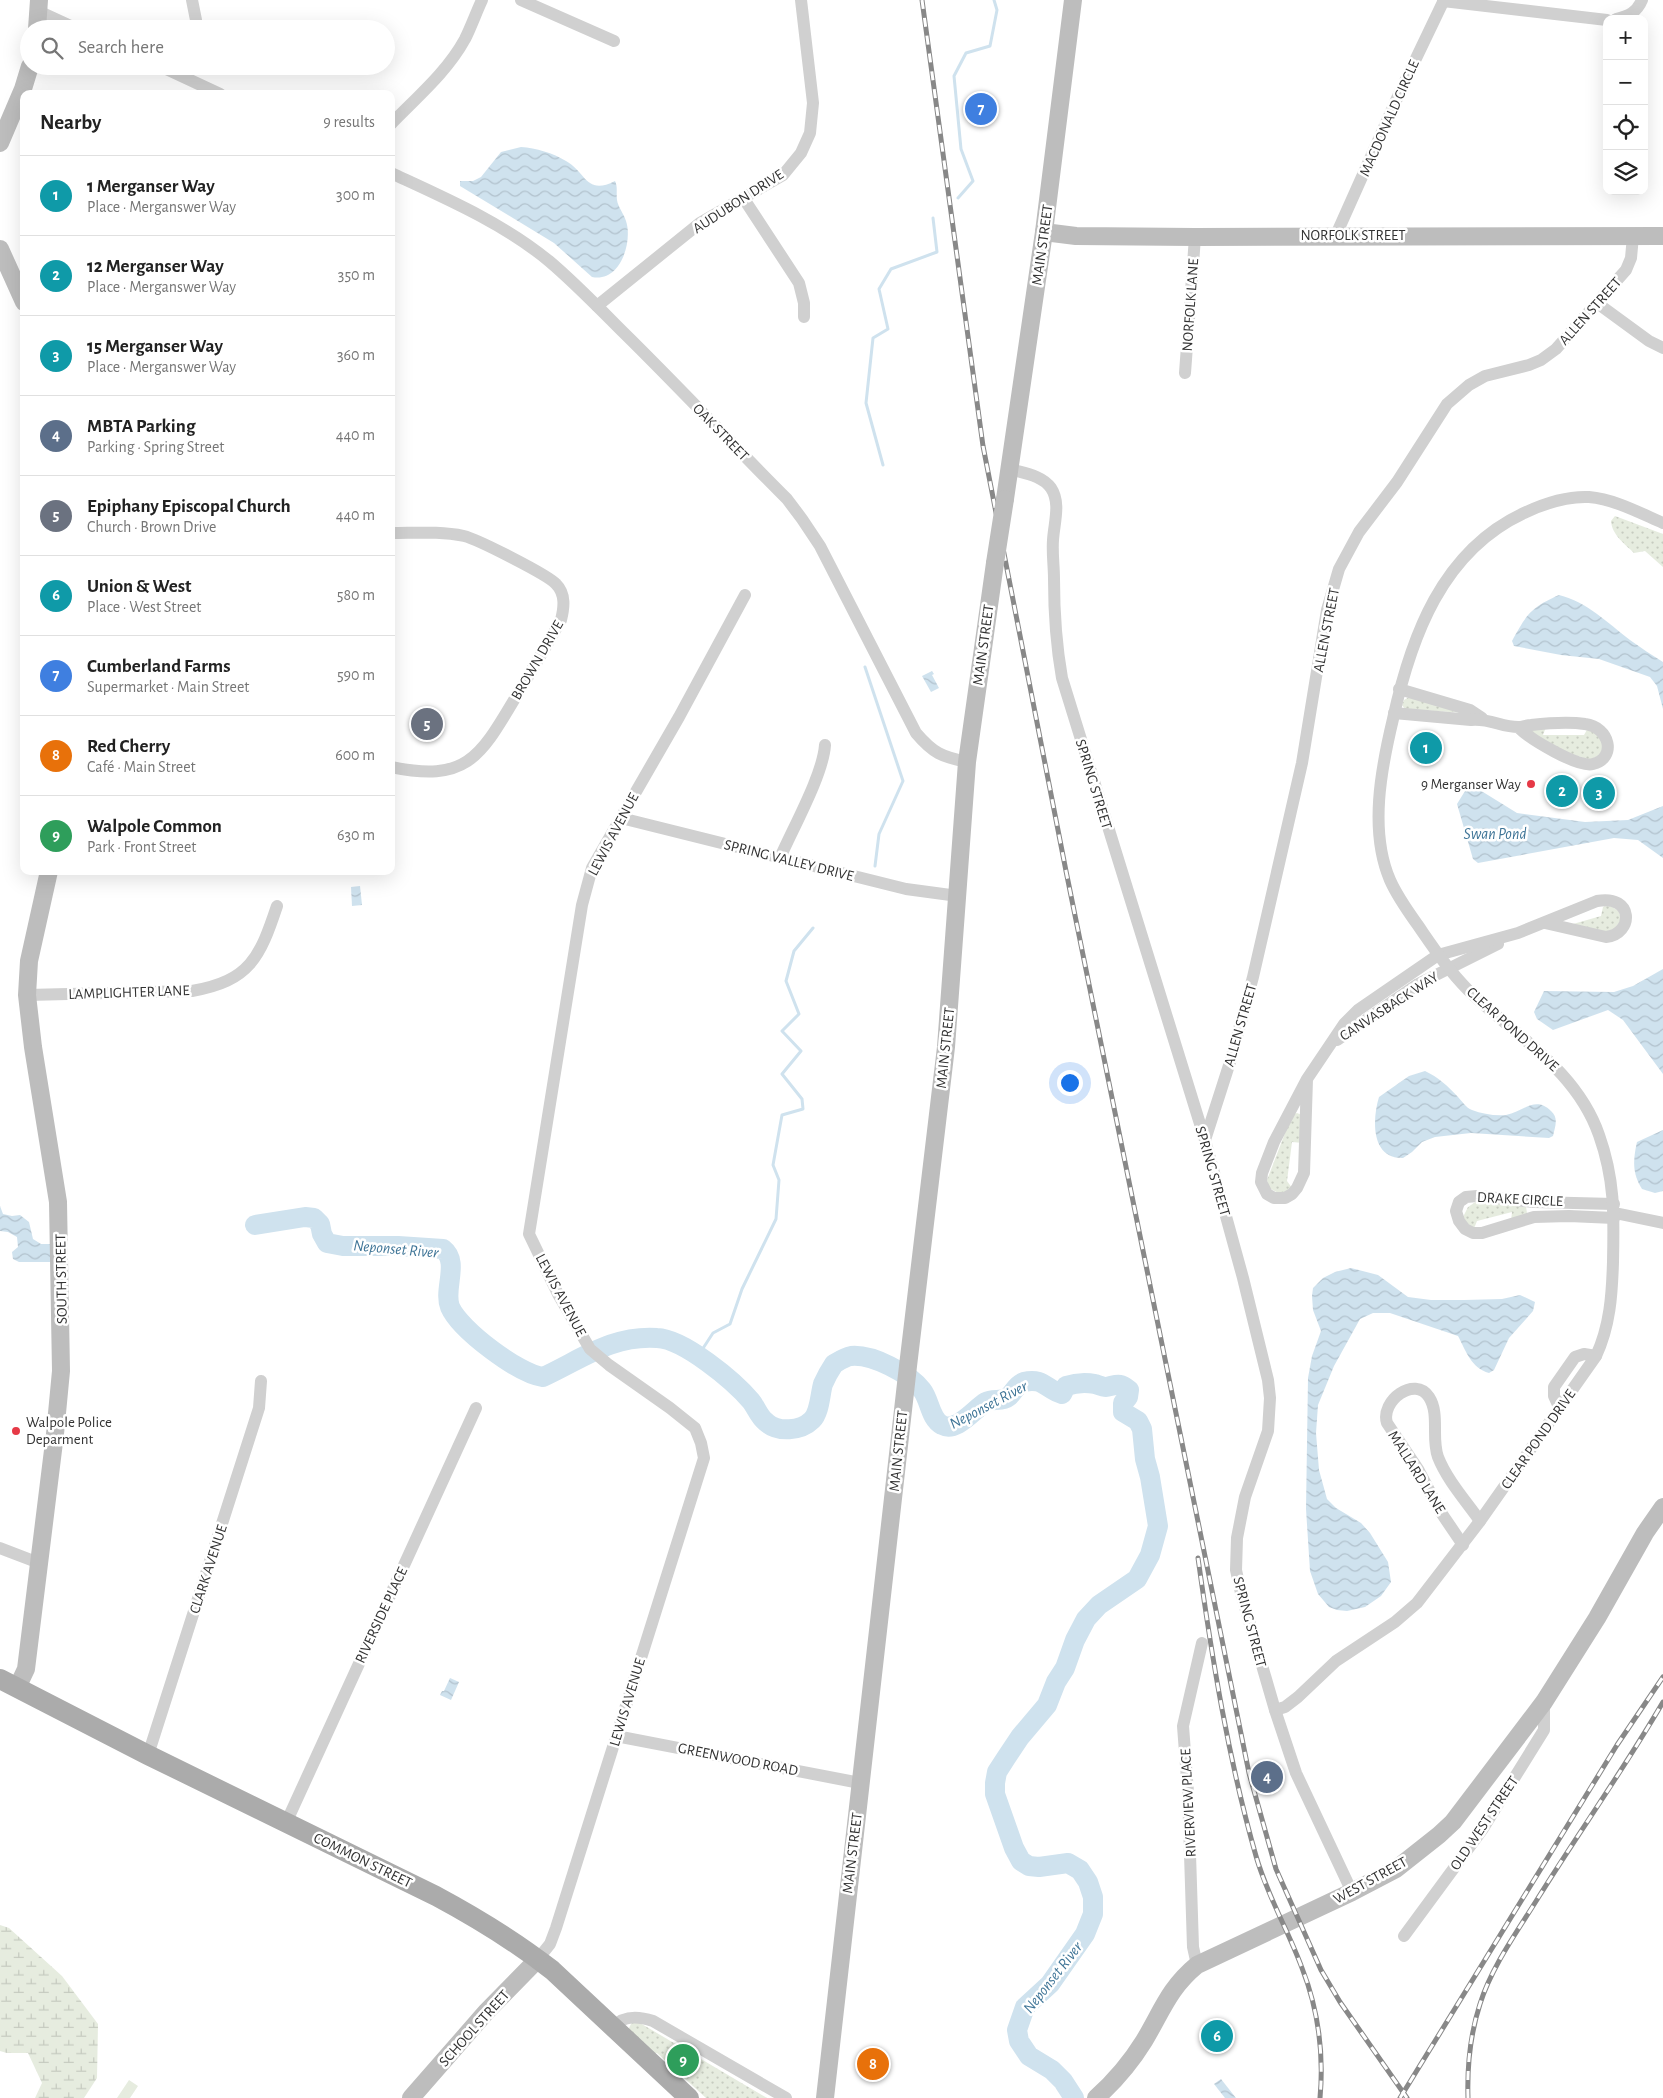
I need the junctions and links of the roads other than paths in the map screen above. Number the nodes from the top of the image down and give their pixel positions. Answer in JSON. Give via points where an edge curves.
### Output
{"nodes":[{"id":1,"x":192,"y":0,"type":"edge"},
{"id":2,"x":482,"y":0,"type":"edge"},
{"id":3,"x":521,"y":0,"type":"edge"},
{"id":4,"x":800,"y":0,"type":"edge"},
{"id":5,"x":1072,"y":0,"type":"edge"},
{"id":6,"x":1642,"y":0,"type":"edge"},
{"id":7,"x":1444,"y":1,"type":"edge"},
{"id":8,"x":38,"y":6,"type":"edge"},
{"id":9,"x":1631,"y":15,"type":"edge"},
{"id":10,"x":37,"y":20,"type":"edge"},
{"id":11,"x":62,"y":20,"type":"edge"},
{"id":12,"x":196,"y":20,"type":"edge"},
{"id":13,"x":1603,"y":20,"type":"edge"},
{"id":14,"x":614,"y":40,"type":"dead end"},
{"id":15,"x":27,"y":75,"type":"edge"},
{"id":16,"x":186,"y":75,"type":"edge"},
{"id":17,"x":23,"y":90,"type":"edge"},
{"id":18,"x":213,"y":90,"type":"edge"},
{"id":19,"x":20,"y":96,"type":"edge"},
{"id":20,"x":395,"y":120,"type":"edge"},
{"id":21,"x":0,"y":143,"type":"edge"},
{"id":22,"x":395,"y":175,"type":"edge"},
{"id":23,"x":744,"y":199,"type":"junction"},
{"id":24,"x":1044,"y":232,"type":"junction"},
{"id":25,"x":1336,"y":236,"type":"junction"},
{"id":26,"x":1633,"y":236,"type":"junction"},
{"id":27,"x":1663,"y":236,"type":"edge"},
{"id":28,"x":1194,"y":237,"type":"junction"},
{"id":29,"x":0,"y":250,"type":"edge"},
{"id":30,"x":20,"y":293,"type":"edge"},
{"id":31,"x":1597,"y":303,"type":"junction"},
{"id":32,"x":597,"y":306,"type":"junction"},
{"id":33,"x":804,"y":317,"type":"dead end"},
{"id":34,"x":1663,"y":348,"type":"edge"},
{"id":35,"x":1185,"y":372,"type":"dead end"},
{"id":36,"x":1010,"y":469,"type":"junction"},
{"id":37,"x":1663,"y":523,"type":"edge"},
{"id":38,"x":395,"y":533,"type":"edge"},
{"id":39,"x":745,"y":595,"type":"dead end"},
{"id":40,"x":1399,"y":689,"type":"junction"},
{"id":41,"x":1394,"y":713,"type":"junction"},
{"id":42,"x":1482,"y":718,"type":"junction"},
{"id":43,"x":1519,"y":728,"type":"junction"},
{"id":44,"x":826,"y":745,"type":"dead end"},
{"id":45,"x":967,"y":762,"type":"junction"},
{"id":46,"x":395,"y":768,"type":"edge"},
{"id":47,"x":620,"y":818,"type":"junction"},
{"id":48,"x":780,"y":858,"type":"junction"},
{"id":49,"x":48,"y":875,"type":"edge"},
{"id":50,"x":958,"y":896,"type":"junction"},
{"id":51,"x":278,"y":906,"type":"dead end"},
{"id":52,"x":1545,"y":923,"type":"junction"},
{"id":53,"x":1518,"y":933,"type":"junction"},
{"id":54,"x":1438,"y":955,"type":"junction"},
{"id":55,"x":1448,"y":968,"type":"junction"},
{"id":56,"x":27,"y":995,"type":"junction"},
{"id":57,"x":1331,"y":1044,"type":"junction"},
{"id":58,"x":1307,"y":1079,"type":"junction"},
{"id":59,"x":1205,"y":1140,"type":"junction"},
{"id":60,"x":1534,"y":1202,"type":"junction"},
{"id":61,"x":1614,"y":1212,"type":"junction"},
{"id":62,"x":1534,"y":1217,"type":"junction"},
{"id":63,"x":1663,"y":1223,"type":"edge"},
{"id":64,"x":261,"y":1382,"type":"dead end"},
{"id":65,"x":476,"y":1408,"type":"dead end"},
{"id":66,"x":1663,"y":1507,"type":"edge"},
{"id":67,"x":1480,"y":1521,"type":"junction"},
{"id":68,"x":1463,"y":1544,"type":"junction"},
{"id":69,"x":0,"y":1548,"type":"edge"},
{"id":70,"x":39,"y":1563,"type":"junction"},
{"id":71,"x":1202,"y":1642,"type":"dead end"},
{"id":72,"x":9,"y":1684,"type":"edge"},
{"id":73,"x":1544,"y":1702,"type":"junction"},
{"id":74,"x":1275,"y":1710,"type":"junction"},
{"id":75,"x":616,"y":1736,"type":"junction"},
{"id":76,"x":148,"y":1755,"type":"junction"},
{"id":77,"x":860,"y":1783,"type":"junction"},
{"id":78,"x":286,"y":1822,"type":"junction"},
{"id":79,"x":1352,"y":1892,"type":"junction"},
{"id":80,"x":1404,"y":1936,"type":"dead end"},
{"id":81,"x":538,"y":1959,"type":"junction"},
{"id":82,"x":1197,"y":1964,"type":"junction"},
{"id":83,"x":613,"y":2027,"type":"junction"},
{"id":84,"x":411,"y":2098,"type":"edge"},
{"id":85,"x":689,"y":2098,"type":"edge"},
{"id":86,"x":786,"y":2098,"type":"edge"},
{"id":87,"x":825,"y":2098,"type":"edge"},
{"id":88,"x":1096,"y":2098,"type":"edge"}],
"edges":[{"from":1,"to":12,"type":"street"},
{"from":2,"to":20,"type":"street","via":[[455,55]]},
{"from":3,"to":14,"type":"street"},
{"from":4,"to":23,"type":"street","name":"AUDUBON DRIVE","via":[[813,90],[810,133],[801,153],[783,175]]},
{"from":5,"to":24,"type":"main road","name":"MAIN STREET"},
{"from":6,"to":9,"type":"street"},
{"from":7,"to":13,"type":"street","name":"MACDONALD CIRCLE"},
{"from":7,"to":25,"type":"street","name":"MACDONALD CIRCLE"},
{"from":8,"to":10,"type":"main road"},
{"from":8,"to":11,"type":"street"},
{"from":15,"to":17,"type":"main road"},
{"from":16,"to":18,"type":"street"},
{"from":19,"to":21,"type":"main road"},
{"from":22,"to":32,"type":"street","name":"OAK STREET","via":[[444,197],[507,232],[549,261]]},
{"from":23,"to":32,"type":"street","name":"AUDUBON DRIVE","via":[[700,223]]},
{"from":23,"to":33,"type":"street","via":[[799,283]]},
{"from":24,"to":28,"type":"main road","name":"NORFOLK STREET","via":[[1076,236]]},
{"from":24,"to":36,"type":"main road","name":"MAIN STREET"},
{"from":25,"to":26,"type":"main road","name":"NORFOLK STREET"},
{"from":25,"to":28,"type":"main road","name":"NORFOLK STREET"},
{"from":26,"to":27,"type":"main road","name":"NORFOLK STREET"},
{"from":26,"to":31,"type":"street","name":"ALLEN STREET","via":[[1626,270]]},
{"from":28,"to":35,"type":"street","name":"NORFOLK LANE"},
{"from":29,"to":30,"type":"main road"},
{"from":31,"to":34,"type":"street"},
{"from":31,"to":59,"type":"street","name":"ALLEN STREET","via":[[1556,349],[1541,360],[1485,376],[1447,404],[1397,482],[1359,532],[1339,569],[1327,610],[1302,763],[1253,977]]},
{"from":32,"to":45,"type":"street","name":"OAK STREET","via":[[802,519],[820,546],[916,733],[934,752]]},
{"from":36,"to":45,"type":"main road","name":"MAIN STREET","bridge":true},
{"from":36,"to":59,"type":"street","name":"SPRING STREET","via":[[1044,481],[1054,497],[1053,605],[1062,678]]},
{"from":37,"to":40,"type":"street","name":"CLEAR POND DRIVE","via":[[1634,510],[1589,497],[1535,508],[1496,529],[1464,558],[1437,592],[1414,641]]},
{"from":38,"to":46,"type":"street","name":"BROWN DRIVE","via":[[448,533],[481,543],[557,584],[563,596],[564,610],[491,739],[478,755],[459,766],[439,771],[418,772]]},
{"from":39,"to":47,"type":"street","name":"LEWIS AVENUE"},
{"from":40,"to":41,"type":"street","name":"CLEAR POND DRIVE"},
{"from":40,"to":42,"type":"street","via":[[1470,710]]},
{"from":41,"to":42,"type":"street","via":[[1471,720]]},
{"from":41,"to":54,"type":"street","name":"CLEAR POND DRIVE","via":[[1386,746],[1380,803],[1382,854],[1394,888]]},
{"from":42,"to":43,"type":"street"},
{"from":43,"to":43,"type":"street","via":[[1547,748],[1582,765],[1596,764],[1608,750],[1604,732],[1585,724],[1564,722]]},
{"from":44,"to":48,"type":"street","via":[[818,772]]},
{"from":45,"to":50,"type":"main road","name":"MAIN STREET"},
{"from":47,"to":48,"type":"street","name":"SPRING VALLEY DRIVE"},
{"from":47,"to":75,"type":"street","name":"LEWIS AVENUE","via":[[592,868],[582,905],[529,1234],[558,1294],[594,1352],[695,1428],[704,1458]]},
{"from":48,"to":50,"type":"street","name":"SPRING VALLEY DRIVE","via":[[906,889]]},
{"from":49,"to":56,"type":"main road","name":"SOUTH STREET","via":[[29,961]]},
{"from":50,"to":77,"type":"main road","name":"MAIN STREET","via":[[946,1048]]},
{"from":51,"to":56,"type":"street","name":"LAMPLIGHTER LANE","via":[[256,956],[245,969],[218,985],[192,991]]},
{"from":52,"to":52,"type":"street","via":[[1606,937],[1615,936],[1622,930],[1625,916],[1623,907],[1608,899]]},
{"from":52,"to":53,"type":"street"},
{"from":53,"to":54,"type":"street","name":"CANVASBACK WAY"},
{"from":53,"to":55,"type":"street","name":"CANVASBACK WAY"},
{"from":54,"to":55,"type":"street","name":"CLEAR POND DRIVE"},
{"from":54,"to":57,"type":"street","name":"CANVASBACK WAY","via":[[1358,1010]]},
{"from":55,"to":57,"type":"street","name":"CANVASBACK WAY","via":[[1418,984]]},
{"from":55,"to":61,"type":"street","name":"CLEAR POND DRIVE","via":[[1546,1057],[1583,1101],[1598,1130],[1610,1170]]},
{"from":56,"to":70,"type":"main road","name":"SOUTH STREET","via":[[60,1225],[61,1371]]},
{"from":57,"to":58,"type":"street","name":"CANVASBACK WAY"},
{"from":58,"to":58,"type":"street","name":"CANVASBACK WAY","via":[[1274,1142],[1262,1173],[1263,1188],[1274,1198],[1292,1194],[1304,1172]]},
{"from":59,"to":74,"type":"street","name":"SPRING STREET","via":[[1263,1358],[1270,1398],[1268,1431],[1245,1497],[1235,1553],[1241,1593]]},
{"from":60,"to":61,"type":"street","name":"DRAKE CIRCLE"},
{"from":60,"to":62,"type":"street"},
{"from":60,"to":62,"type":"street","name":"DRAKE CIRCLE","via":[[1466,1197],[1459,1202],[1456,1211],[1465,1229],[1473,1233]]},
{"from":61,"to":62,"type":"street","name":"DRAKE CIRCLE"},
{"from":61,"to":63,"type":"street"},
{"from":61,"to":67,"type":"street","name":"CLEAR POND DRIVE","via":[[1609,1317],[1604,1340],[1560,1409]]},
{"from":64,"to":76,"type":"street","name":"CLARK AVENUE","via":[[259,1408]]},
{"from":65,"to":78,"type":"street","name":"RIVERSIDE PLACE"},
{"from":66,"to":73,"type":"main road","name":"WEST STREET"},
{"from":67,"to":68,"type":"street","name":"CLEAR POND DRIVE"},
{"from":67,"to":68,"type":"street","name":"MALLARD LANE","via":[[1438,1457],[1432,1402],[1428,1395],[1424,1390],[1412,1388],[1398,1395],[1386,1409],[1387,1424]]},
{"from":68,"to":74,"type":"street","name":"CLEAR POND DRIVE","via":[[1406,1613],[1336,1661],[1298,1697]]},
{"from":69,"to":70,"type":"street"},
{"from":70,"to":72,"type":"main road","name":"SOUTH STREET","via":[[26,1669]]},
{"from":71,"to":82,"type":"street","name":"RIVERVIEW PLACE","via":[[1184,1726]]},
{"from":72,"to":76,"type":"main road","name":"COMMON STREET"},
{"from":73,"to":79,"type":"main road","name":"WEST STREET","via":[[1446,1828],[1396,1869]]},
{"from":73,"to":80,"type":"street","name":"OLD WEST STREET","via":[[1544,1730],[1482,1830]]},
{"from":74,"to":79,"type":"street","name":"SPRING STREET","via":[[1296,1773]]},
{"from":75,"to":77,"type":"street","name":"GREENWOOD ROAD"},
{"from":75,"to":81,"type":"street","name":"LEWIS AVENUE","via":[[556,1928],[550,1944]]},
{"from":76,"to":78,"type":"main road","name":"COMMON STREET"},
{"from":77,"to":87,"type":"main road","name":"MAIN STREET"},
{"from":78,"to":81,"type":"main road","name":"COMMON STREET","via":[[481,1920]]},
{"from":79,"to":82,"type":"main road","name":"WEST STREET"},
{"from":81,"to":83,"type":"main road","name":"COMMON STREET"},
{"from":81,"to":84,"type":"main road","name":"SCHOOL STREET","via":[[487,2011]]},
{"from":82,"to":88,"type":"main road","name":"WEST STREET","via":[[1177,1983],[1127,2066]]},
{"from":83,"to":85,"type":"main road","name":"COMMON STREET"},
{"from":83,"to":86,"type":"street","via":[[629,2017],[644,2018]]}]}
